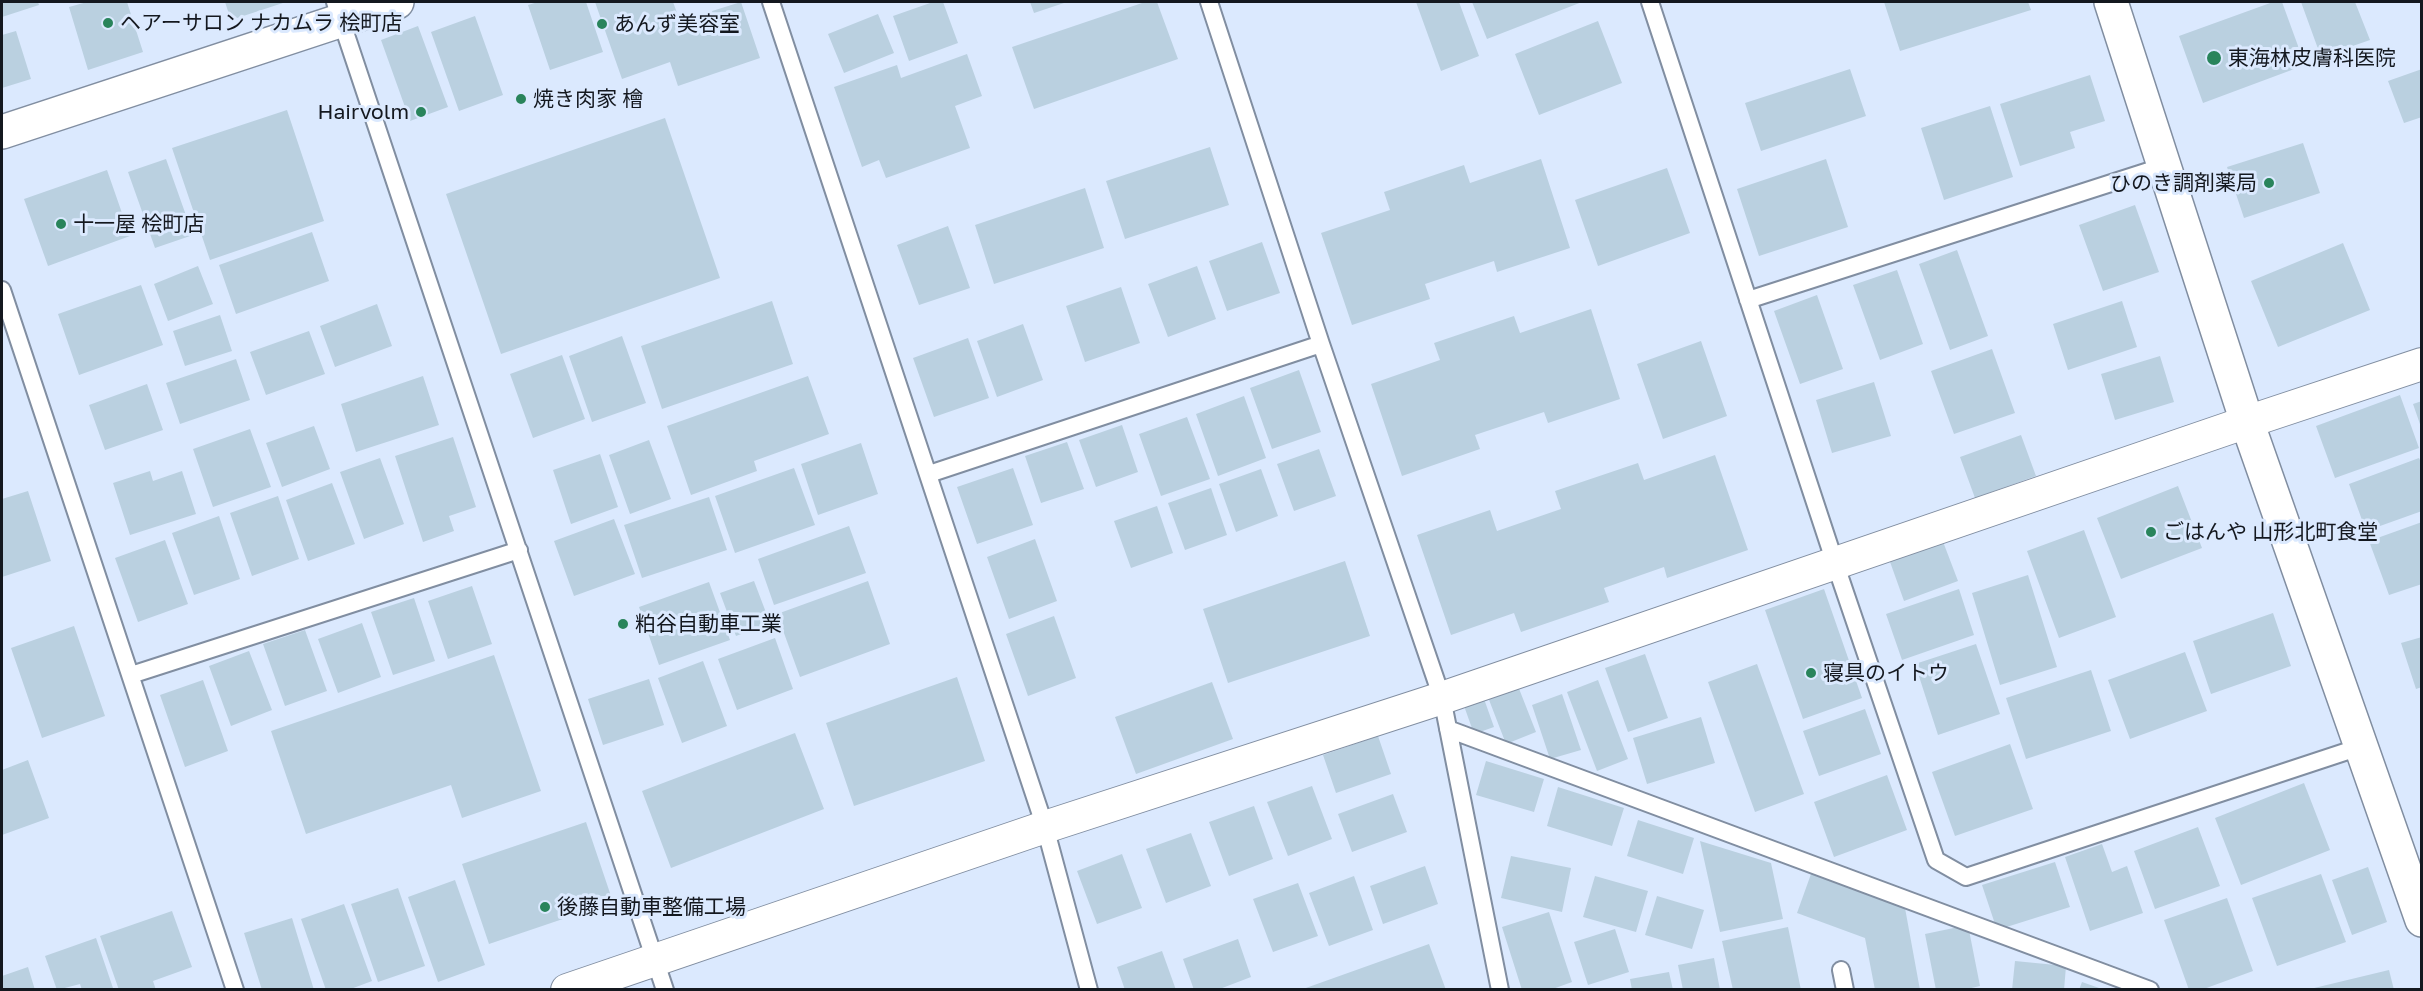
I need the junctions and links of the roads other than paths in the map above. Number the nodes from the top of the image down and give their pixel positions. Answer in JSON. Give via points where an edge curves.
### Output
{"nodes":[{"id":1,"x":397,"y":2,"type":"edge"},
{"id":2,"x":771,"y":2,"type":"edge"},
{"id":3,"x":1209,"y":2,"type":"edge"},
{"id":4,"x":1650,"y":2,"type":"edge"},
{"id":5,"x":2111,"y":2,"type":"edge"},
{"id":6,"x":338,"y":11,"type":"edge"},
{"id":7,"x":2,"y":132,"type":"edge"},
{"id":8,"x":2164,"y":166,"type":"junction"},
{"id":9,"x":2,"y":290,"type":"edge"},
{"id":10,"x":1748,"y":300,"type":"junction"},
{"id":11,"x":1322,"y":344,"type":"junction"},
{"id":12,"x":2421,"y":364,"type":"edge"},
{"id":13,"x":2247,"y":422,"type":"junction"},
{"id":14,"x":929,"y":474,"type":"junction"},
{"id":15,"x":519,"y":550,"type":"junction"},
{"id":16,"x":1835,"y":563,"type":"junction"},
{"id":17,"x":131,"y":675,"type":"junction"},
{"id":18,"x":1442,"y":698,"type":"junction"},
{"id":19,"x":1448,"y":729,"type":"junction"},
{"id":20,"x":2360,"y":747,"type":"junction"},
{"id":21,"x":1045,"y":827,"type":"junction"},
{"id":22,"x":2421,"y":920,"type":"edge"},
{"id":23,"x":656,"y":960,"type":"junction"},
{"id":24,"x":1840,"y":970,"type":"dead end"},
{"id":25,"x":235,"y":990,"type":"edge"},
{"id":26,"x":567,"y":990,"type":"edge"},
{"id":27,"x":666,"y":990,"type":"edge"},
{"id":28,"x":1089,"y":990,"type":"edge"},
{"id":29,"x":1500,"y":990,"type":"edge"},
{"id":30,"x":1845,"y":990,"type":"edge"},
{"id":31,"x":2150,"y":990,"type":"edge"}],
"edges":[{"from":1,"to":6,"type":"street"},
{"from":2,"to":14,"type":"lane"},
{"from":3,"to":11,"type":"lane"},
{"from":4,"to":10,"type":"lane"},
{"from":5,"to":8,"type":"street"},
{"from":6,"to":7,"type":"street"},
{"from":6,"to":15,"type":"lane"},
{"from":8,"to":10,"type":"lane"},
{"from":8,"to":13,"type":"street"},
{"from":9,"to":17,"type":"lane"},
{"from":10,"to":16,"type":"lane"},
{"from":11,"to":14,"type":"lane"},
{"from":11,"to":18,"type":"lane"},
{"from":12,"to":13,"type":"street"},
{"from":13,"to":16,"type":"street"},
{"from":13,"to":20,"type":"street"},
{"from":14,"to":21,"type":"lane"},
{"from":15,"to":17,"type":"lane"},
{"from":15,"to":23,"type":"lane"},
{"from":16,"to":18,"type":"street"},
{"from":16,"to":20,"type":"lane","via":[[1936,860],[1966,877]]},
{"from":17,"to":25,"type":"lane"},
{"from":18,"to":19,"type":"lane"},
{"from":18,"to":21,"type":"street"},
{"from":19,"to":29,"type":"lane"},
{"from":19,"to":31,"type":"lane"},
{"from":20,"to":22,"type":"street"},
{"from":21,"to":23,"type":"street"},
{"from":21,"to":28,"type":"lane"},
{"from":23,"to":26,"type":"street"},
{"from":23,"to":27,"type":"lane"},
{"from":24,"to":30,"type":"lane"}]}
